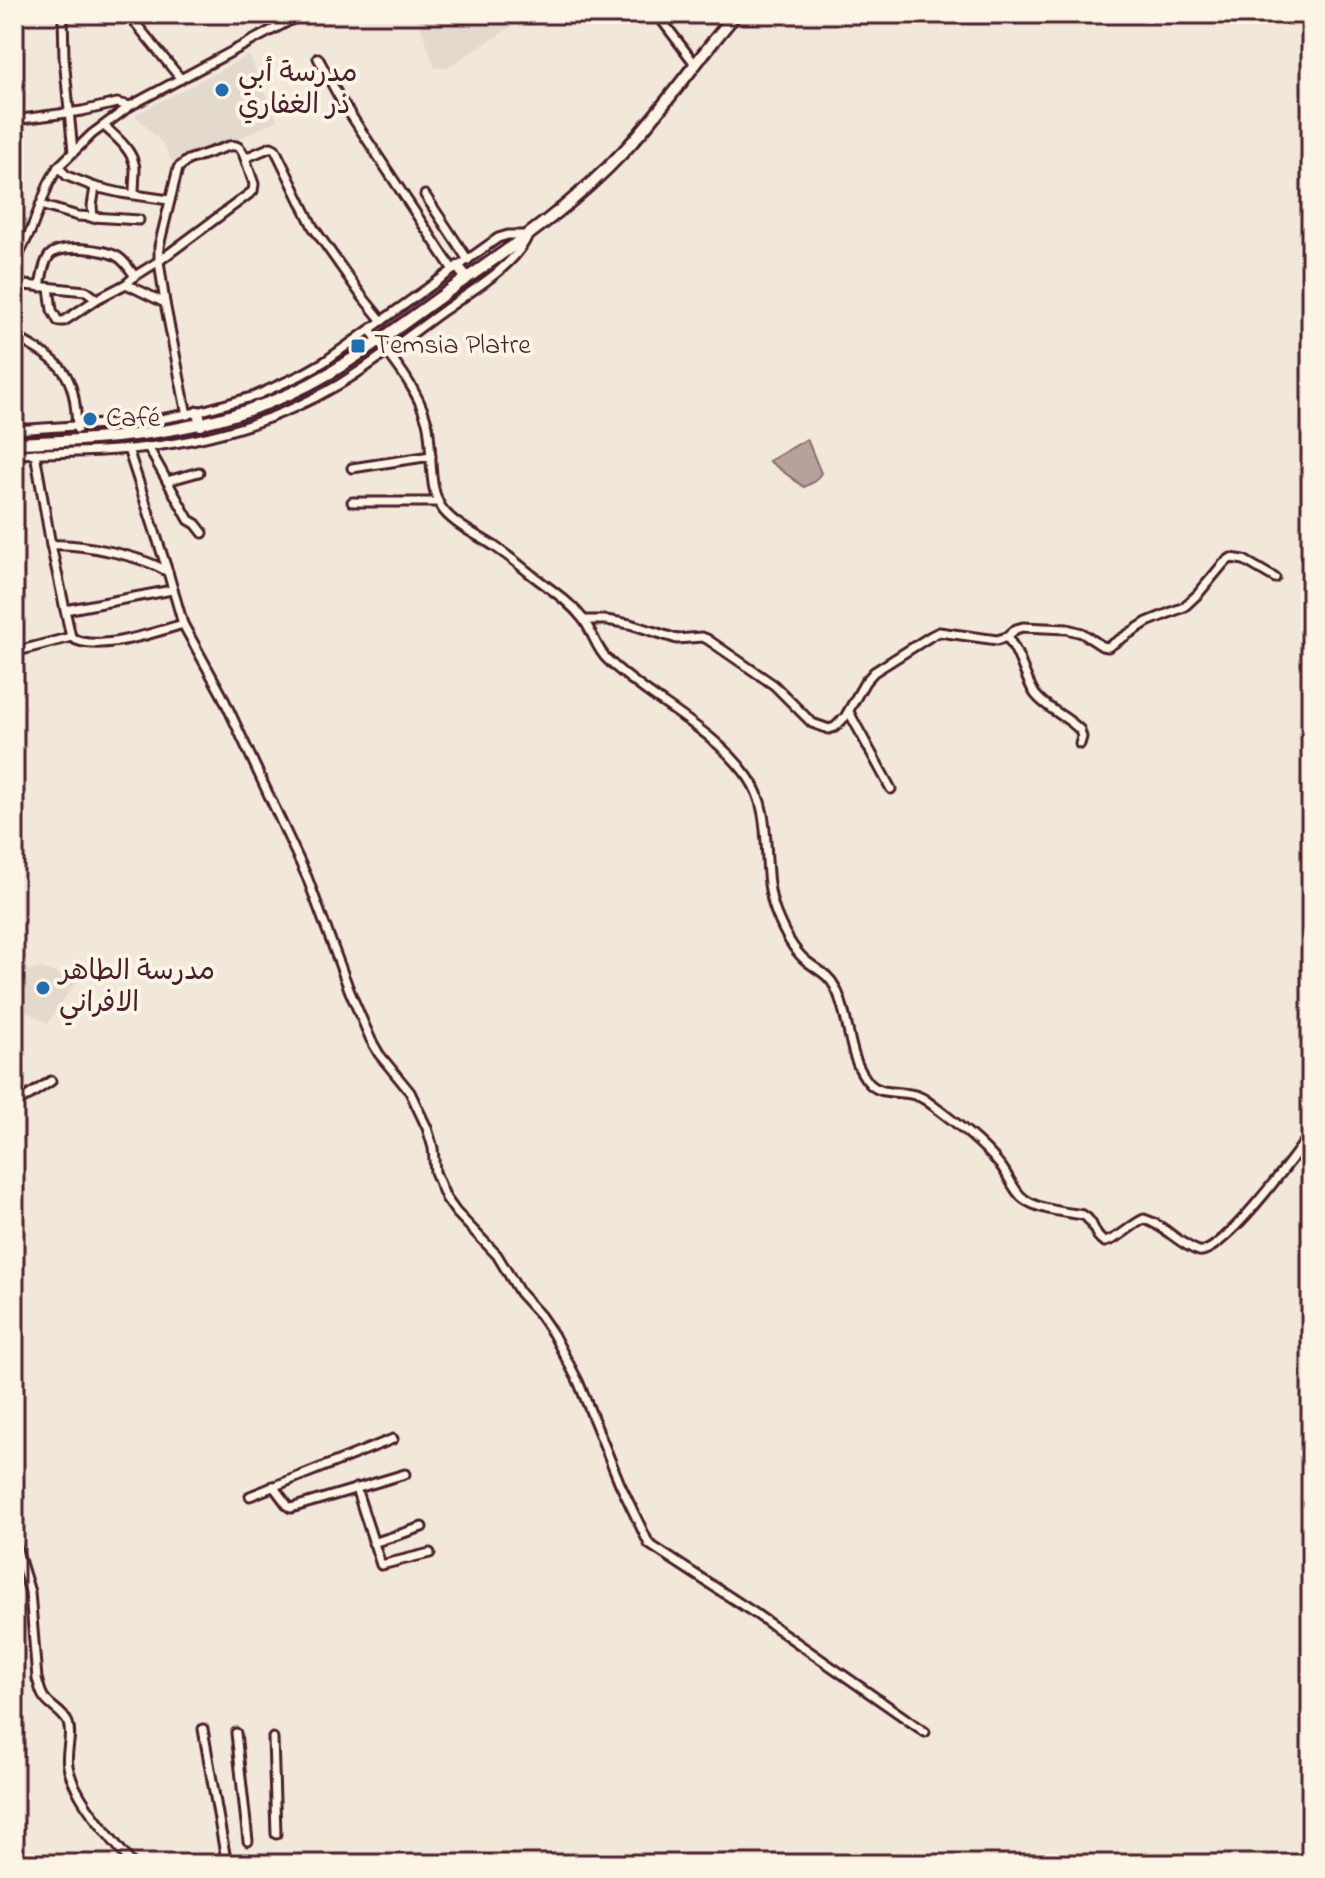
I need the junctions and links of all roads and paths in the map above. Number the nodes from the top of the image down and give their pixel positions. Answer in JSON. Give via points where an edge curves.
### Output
{"nodes":[{"id":1,"x":63,"y":14,"type":"edge"},
{"id":2,"x":128,"y":14,"type":"edge"},
{"id":3,"x":302,"y":14,"type":"edge"},
{"id":4,"x":657,"y":14,"type":"edge"},
{"id":5,"x":736,"y":14,"type":"edge"},
{"id":6,"x":318,"y":58,"type":"dead end"},
{"id":7,"x":695,"y":64,"type":"junction"},
{"id":8,"x":181,"y":79,"type":"junction"},
{"id":9,"x":130,"y":106,"type":"junction"},
{"id":10,"x":68,"y":112,"type":"junction"},
{"id":11,"x":14,"y":120,"type":"edge"},
{"id":12,"x":104,"y":126,"type":"junction"},
{"id":13,"x":73,"y":152,"type":"junction"},
{"id":14,"x":245,"y":158,"type":"junction"},
{"id":15,"x":58,"y":167,"type":"junction"},
{"id":16,"x":95,"y":187,"type":"junction"},
{"id":17,"x":134,"y":194,"type":"junction"},
{"id":18,"x":425,"y":195,"type":"dead end"},
{"id":19,"x":169,"y":200,"type":"junction"},
{"id":20,"x":40,"y":205,"type":"junction"},
{"id":21,"x":93,"y":218,"type":"junction"},
{"id":22,"x":139,"y":220,"type":"dead end"},
{"id":23,"x":528,"y":235,"type":"junction"},
{"id":24,"x":468,"y":260,"type":"junction"},
{"id":25,"x":159,"y":261,"type":"junction"},
{"id":26,"x":14,"y":264,"type":"edge"},
{"id":27,"x":456,"y":268,"type":"junction"},
{"id":28,"x":135,"y":276,"type":"junction"},
{"id":29,"x":467,"y":278,"type":"junction"},
{"id":30,"x":14,"y":284,"type":"edge"},
{"id":31,"x":126,"y":284,"type":"junction"},
{"id":32,"x":45,"y":287,"type":"junction"},
{"id":33,"x":97,"y":299,"type":"junction"},
{"id":34,"x":165,"y":303,"type":"junction"},
{"id":35,"x":382,"y":321,"type":"junction"},
{"id":36,"x":370,"y":330,"type":"junction"},
{"id":37,"x":14,"y":336,"type":"edge"},
{"id":38,"x":23,"y":340,"type":"junction"},
{"id":39,"x":378,"y":341,"type":"junction"},
{"id":40,"x":14,"y":346,"type":"edge"},
{"id":41,"x":387,"y":352,"type":"junction"},
{"id":42,"x":250,"y":410,"type":"junction"},
{"id":43,"x":193,"y":414,"type":"junction"},
{"id":44,"x":255,"y":423,"type":"junction"},
{"id":45,"x":204,"y":424,"type":"junction"},
{"id":46,"x":77,"y":427,"type":"junction"},
{"id":47,"x":14,"y":430,"type":"edge"},
{"id":48,"x":210,"y":436,"type":"junction"},
{"id":49,"x":14,"y":443,"type":"edge"},
{"id":50,"x":78,"y":446,"type":"junction"},
{"id":51,"x":148,"y":447,"type":"junction"},
{"id":52,"x":34,"y":448,"type":"junction"},
{"id":53,"x":128,"y":449,"type":"junction"},
{"id":54,"x":14,"y":454,"type":"edge"},
{"id":55,"x":431,"y":456,"type":"junction"},
{"id":56,"x":352,"y":468,"type":"dead end"},
{"id":57,"x":199,"y":472,"type":"dead end"},
{"id":58,"x":167,"y":481,"type":"junction"},
{"id":59,"x":352,"y":502,"type":"dead end"},
{"id":60,"x":438,"y":502,"type":"junction"},
{"id":61,"x":203,"y":533,"type":"dead end"},
{"id":62,"x":51,"y":545,"type":"junction"},
{"id":63,"x":168,"y":572,"type":"junction"},
{"id":64,"x":1275,"y":578,"type":"dead end"},
{"id":65,"x":172,"y":590,"type":"junction"},
{"id":66,"x":65,"y":610,"type":"junction"},
{"id":67,"x":584,"y":620,"type":"junction"},
{"id":68,"x":183,"y":624,"type":"junction"},
{"id":69,"x":71,"y":637,"type":"junction"},
{"id":70,"x":1007,"y":637,"type":"junction"},
{"id":71,"x":14,"y":652,"type":"edge"},
{"id":72,"x":849,"y":712,"type":"junction"},
{"id":73,"x":1080,"y":744,"type":"dead end"},
{"id":74,"x":891,"y":789,"type":"dead end"},
{"id":75,"x":51,"y":1081,"type":"dead end"},
{"id":76,"x":17,"y":1103,"type":"dead end"},
{"id":77,"x":1303,"y":1144,"type":"dead end"},
{"id":78,"x":393,"y":1439,"type":"dead end"},
{"id":79,"x":405,"y":1474,"type":"dead end"},
{"id":80,"x":273,"y":1486,"type":"junction"},
{"id":81,"x":356,"y":1488,"type":"junction"},
{"id":82,"x":250,"y":1496,"type":"dead end"},
{"id":83,"x":422,"y":1527,"type":"dead end"},
{"id":84,"x":14,"y":1540,"type":"edge"},
{"id":85,"x":373,"y":1543,"type":"junction"},
{"id":86,"x":430,"y":1553,"type":"dead end"},
{"id":87,"x":203,"y":1729,"type":"dead end"},
{"id":88,"x":925,"y":1732,"type":"dead end"},
{"id":89,"x":236,"y":1733,"type":"dead end"},
{"id":90,"x":273,"y":1738,"type":"dead end"},
{"id":91,"x":276,"y":1834,"type":"dead end"},
{"id":92,"x":248,"y":1841,"type":"dead end"},
{"id":93,"x":225,"y":1854,"type":"dead end"},
{"id":94,"x":132,"y":1864,"type":"edge"}],
"edges":[{"from":1,"to":10,"type":"street"},
{"from":2,"to":8,"type":"street"},
{"from":3,"to":8,"type":"street"},
{"from":4,"to":7,"type":"street"},
{"from":5,"to":7,"type":"main road"},
{"from":6,"to":27,"type":"street"},
{"from":7,"to":23,"type":"main road","via":[[615,161]]},
{"from":8,"to":9,"type":"street"},
{"from":9,"to":10,"type":"street","via":[[117,103]]},
{"from":9,"to":12,"type":"street"},
{"from":10,"to":11,"type":"street"},
{"from":10,"to":13,"type":"street"},
{"from":12,"to":13,"type":"street"},
{"from":12,"to":17,"type":"street","via":[[131,157]]},
{"from":13,"to":15,"type":"street"},
{"from":14,"to":19,"type":"street","via":[[233,145],[182,163]]},
{"from":14,"to":25,"type":"street","via":[[253,191]]},
{"from":14,"to":35,"type":"street","via":[[274,148],[313,227]]},
{"from":15,"to":16,"type":"street"},
{"from":15,"to":20,"type":"street"},
{"from":16,"to":17,"type":"street"},
{"from":16,"to":21,"type":"street"},
{"from":17,"to":19,"type":"street"},
{"from":18,"to":24,"type":"street"},
{"from":19,"to":25,"type":"street"},
{"from":20,"to":21,"type":"street"},
{"from":20,"to":26,"type":"street"},
{"from":21,"to":22,"type":"street"},
{"from":23,"to":24,"type":"street","via":[[498,238]]},
{"from":23,"to":29,"type":"main road"},
{"from":23,"to":41,"type":"street","via":[[513,259]]},
{"from":24,"to":27,"type":"street"},
{"from":25,"to":28,"type":"street"},
{"from":25,"to":34,"type":"street"},
{"from":27,"to":29,"type":"main road"},
{"from":27,"to":35,"type":"street"},
{"from":28,"to":31,"type":"street"},
{"from":28,"to":32,"type":"street","via":[[117,256],[68,248],[50,254]]},
{"from":29,"to":39,"type":"main road"},
{"from":30,"to":32,"type":"street"},
{"from":31,"to":33,"type":"street"},
{"from":31,"to":34,"type":"street"},
{"from":32,"to":33,"type":"street","via":[[86,291]]},
{"from":32,"to":33,"type":"street","via":[[58,321]]},
{"from":34,"to":43,"type":"street"},
{"from":35,"to":36,"type":"street"},
{"from":36,"to":39,"type":"street"},
{"from":36,"to":43,"type":"street","via":[[279,386]]},
{"from":37,"to":38,"type":"street"},
{"from":38,"to":40,"type":"street"},
{"from":38,"to":46,"type":"street","via":[[61,367],[74,395]]},
{"from":39,"to":41,"type":"street"},
{"from":39,"to":42,"type":"main road","via":[[332,372]]},
{"from":41,"to":44,"type":"street","via":[[315,398]]},
{"from":41,"to":55,"type":"street","via":[[422,410]]},
{"from":42,"to":44,"type":"main road"},
{"from":42,"to":45,"type":"main road"},
{"from":43,"to":45,"type":"main road"},
{"from":43,"to":46,"type":"street"},
{"from":44,"to":48,"type":"street"},
{"from":45,"to":48,"type":"main road"},
{"from":45,"to":50,"type":"main road"},
{"from":46,"to":47,"type":"street"},
{"from":46,"to":50,"type":"street"},
{"from":48,"to":51,"type":"street"},
{"from":49,"to":52,"type":"main road"},
{"from":50,"to":52,"type":"main road"},
{"from":50,"to":53,"type":"street"},
{"from":51,"to":53,"type":"street"},
{"from":51,"to":58,"type":"street"},
{"from":52,"to":54,"type":"street"},
{"from":52,"to":62,"type":"street"},
{"from":53,"to":63,"type":"street"},
{"from":55,"to":56,"type":"street"},
{"from":55,"to":60,"type":"street"},
{"from":57,"to":58,"type":"street"},
{"from":58,"to":61,"type":"street","via":[[189,520]]},
{"from":59,"to":60,"type":"street"},
{"from":60,"to":67,"type":"street"},
{"from":62,"to":63,"type":"street","via":[[119,554]]},
{"from":62,"to":66,"type":"street"},
{"from":63,"to":65,"type":"street"},
{"from":64,"to":70,"type":"street","via":[[1231,558],[1184,607],[1108,647],[1067,629],[1023,627]]},
{"from":65,"to":66,"type":"street"},
{"from":65,"to":68,"type":"street"},
{"from":66,"to":69,"type":"street"},
{"from":67,"to":72,"type":"street","via":[[630,624],[677,639],[707,639],[774,685],[818,726],[835,727]]},
{"from":67,"to":77,"type":"street","via":[[607,658],[702,730],[750,780],[761,804],[776,913],[801,956],[835,987],[868,1081],[877,1089],[925,1099],[990,1154],[1025,1200],[1089,1218],[1103,1241],[1144,1219],[1205,1251],[1233,1229]]},
{"from":68,"to":69,"type":"street","via":[[106,642],[79,643]]},
{"from":68,"to":88,"type":"street","via":[[307,877],[375,1048],[415,1101],[446,1198],[497,1255],[553,1334],[649,1544]]},
{"from":69,"to":71,"type":"street"},
{"from":70,"to":72,"type":"street","via":[[935,634],[874,672]]},
{"from":70,"to":73,"type":"street","via":[[1037,696],[1080,730]]},
{"from":72,"to":74,"type":"street"},
{"from":75,"to":76,"type":"street"},
{"from":78,"to":80,"type":"street"},
{"from":79,"to":81,"type":"street"},
{"from":80,"to":81,"type":"street","via":[[291,1508]]},
{"from":80,"to":82,"type":"street"},
{"from":81,"to":85,"type":"street"},
{"from":83,"to":85,"type":"street"},
{"from":84,"to":94,"type":"street","via":[[30,1592],[37,1679],[45,1700],[68,1722],[69,1770],[95,1817]]},
{"from":85,"to":86,"type":"street","via":[[381,1565]]},
{"from":87,"to":93,"type":"street"},
{"from":89,"to":92,"type":"street"},
{"from":90,"to":91,"type":"street"}]}
